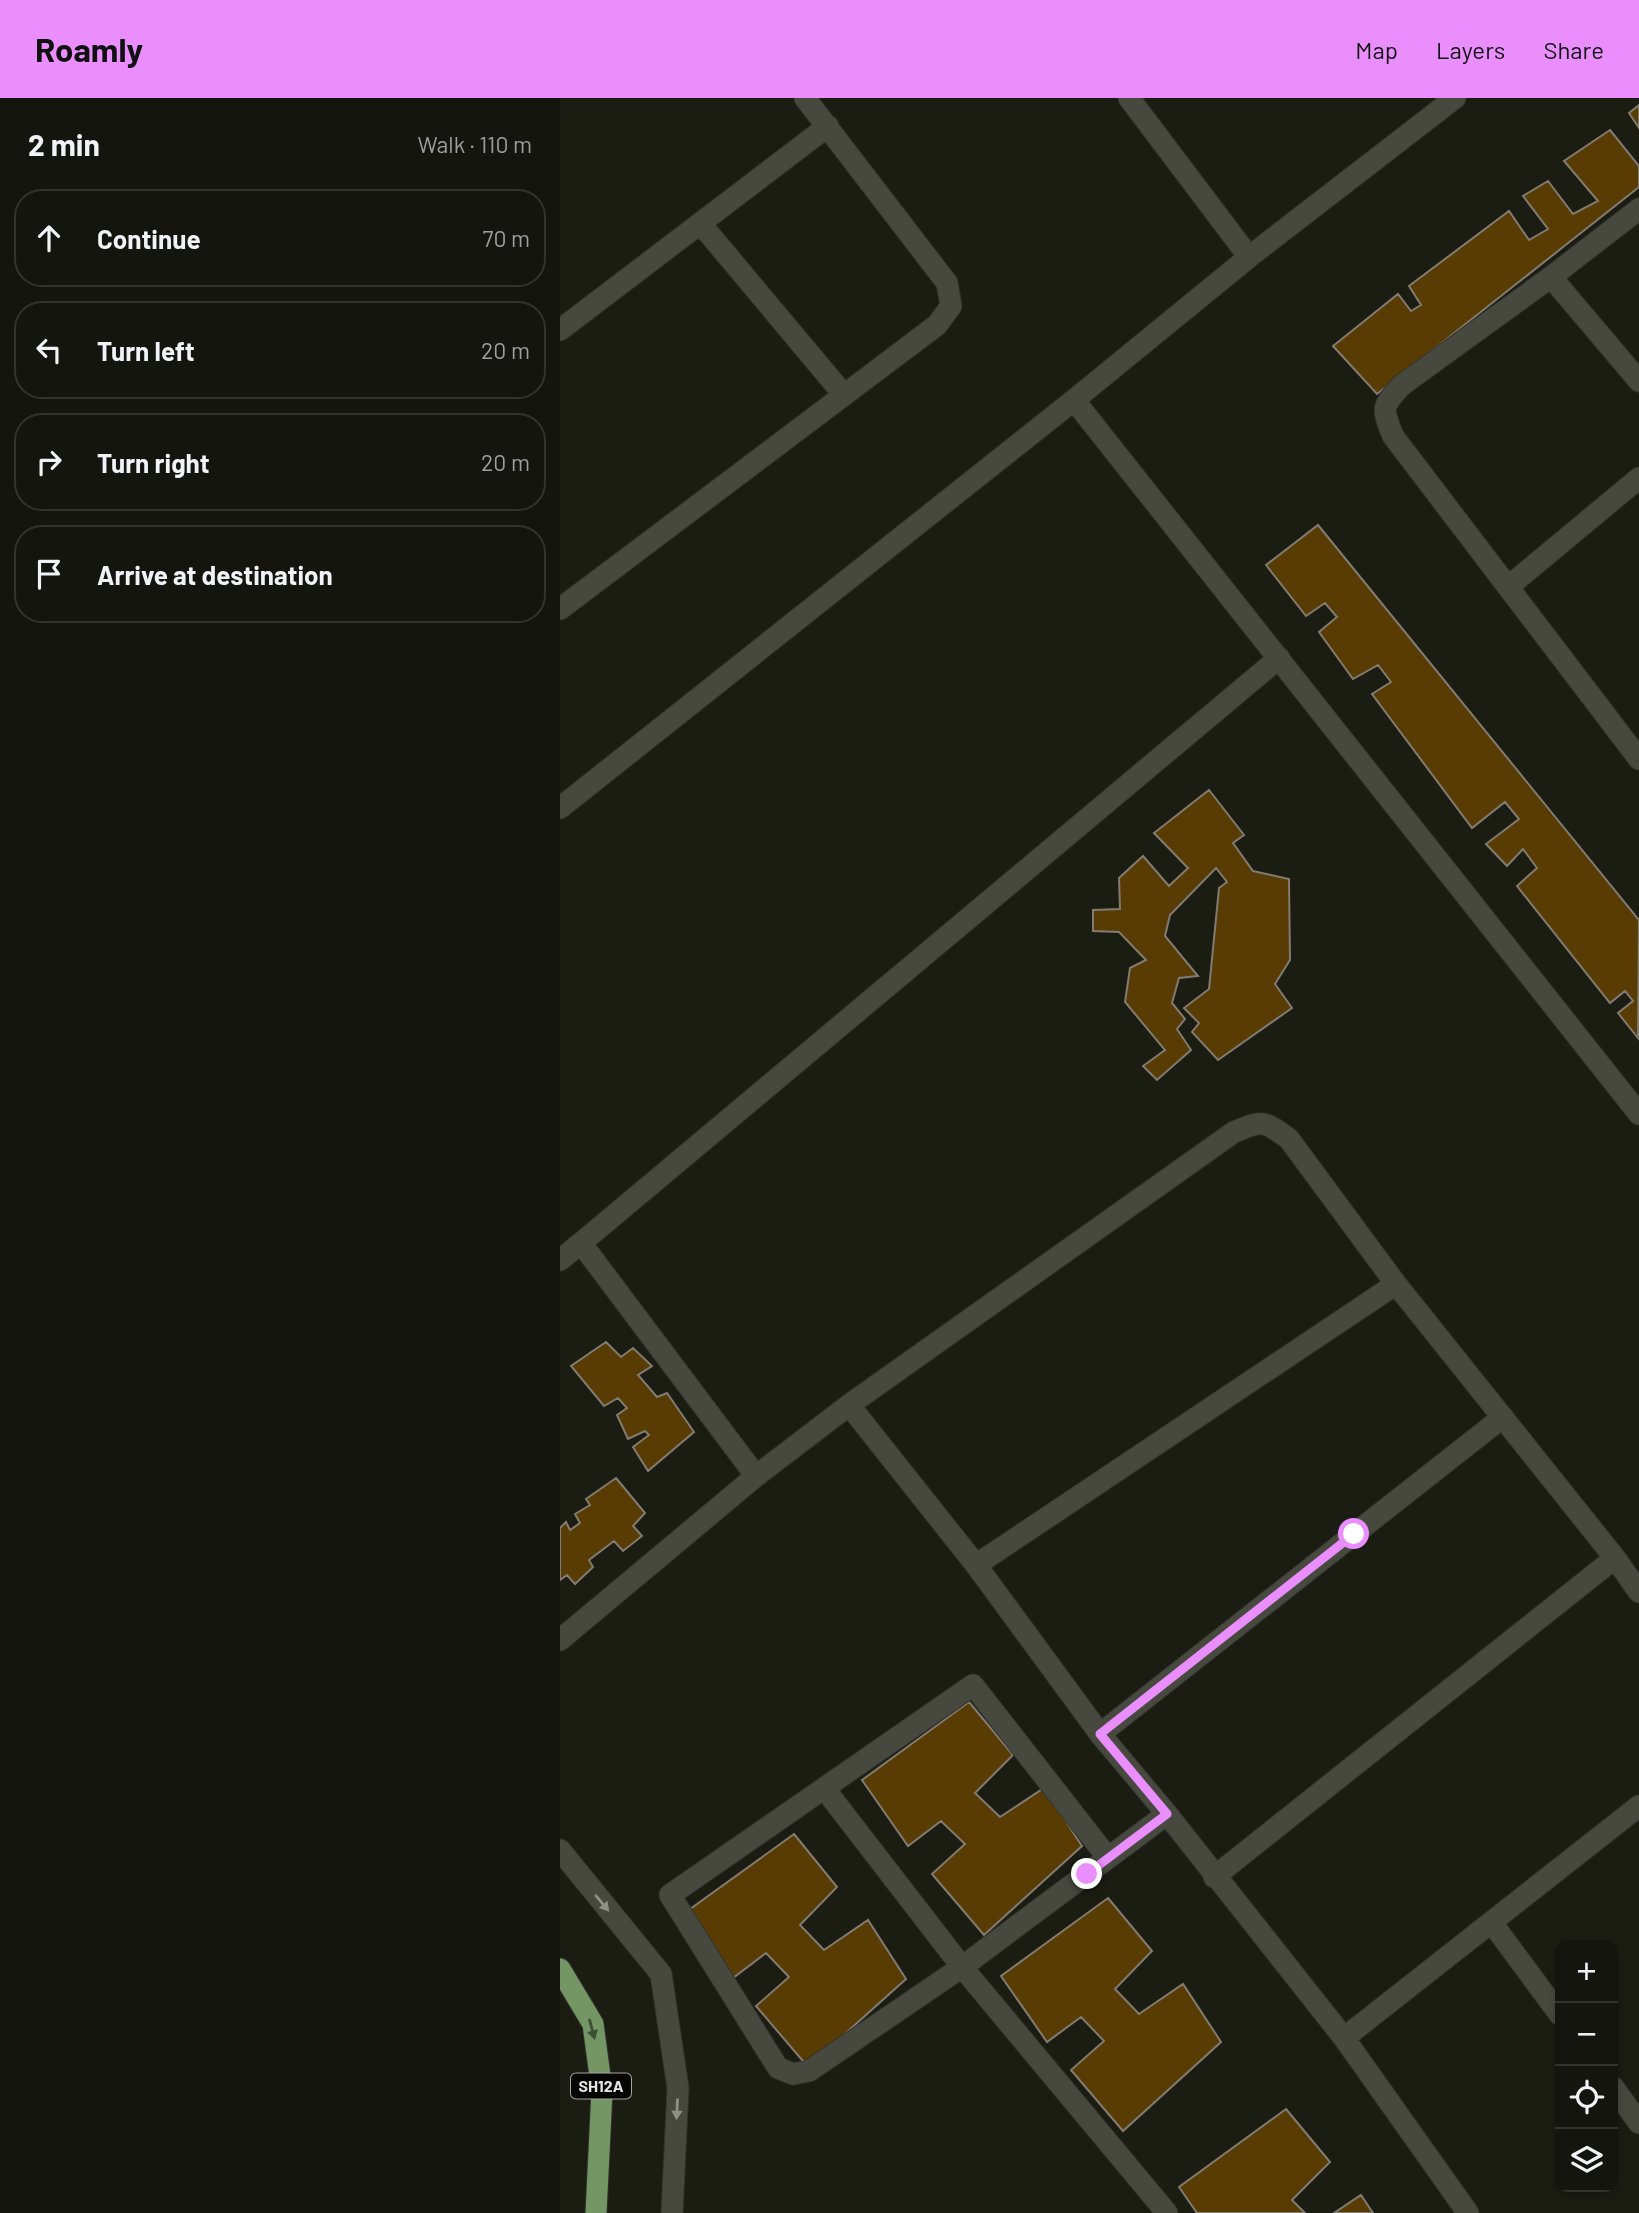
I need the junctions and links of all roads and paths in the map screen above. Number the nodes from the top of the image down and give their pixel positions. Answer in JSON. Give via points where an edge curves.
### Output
{"nodes":[{"id":1,"x":805,"y":98,"type":"edge"},
{"id":2,"x":1129,"y":98,"type":"edge"},
{"id":3,"x":1455,"y":98,"type":"edge"},
{"id":4,"x":828,"y":126,"type":"junction"},
{"id":5,"x":1639,"y":209,"type":"edge"},
{"id":6,"x":701,"y":223,"type":"junction"},
{"id":7,"x":1249,"y":257,"type":"junction"},
{"id":8,"x":1551,"y":277,"type":"junction"},
{"id":9,"x":560,"y":330,"type":"edge"},
{"id":10,"x":1639,"y":381,"type":"edge"},
{"id":11,"x":844,"y":395,"type":"junction"},
{"id":12,"x":1074,"y":400,"type":"junction"},
{"id":13,"x":1639,"y":478,"type":"edge"},
{"id":14,"x":1508,"y":587,"type":"junction"},
{"id":15,"x":560,"y":609,"type":"edge"},
{"id":16,"x":1279,"y":658,"type":"junction"},
{"id":17,"x":1639,"y":760,"type":"edge"},
{"id":18,"x":560,"y":808,"type":"edge"},
{"id":19,"x":1639,"y":1114,"type":"edge"},
{"id":20,"x":581,"y":1244,"type":"junction"},
{"id":21,"x":560,"y":1260,"type":"edge"},
{"id":22,"x":1396,"y":1284,"type":"junction"},
{"id":23,"x":849,"y":1405,"type":"junction"},
{"id":24,"x":1503,"y":1417,"type":"junction"},
{"id":25,"x":756,"y":1476,"type":"junction"},
{"id":26,"x":1615,"y":1558,"type":"junction"},
{"id":27,"x":976,"y":1565,"type":"junction"},
{"id":28,"x":1639,"y":1592,"type":"edge"},
{"id":29,"x":560,"y":1640,"type":"edge"},
{"id":30,"x":1100,"y":1734,"type":"junction"},
{"id":31,"x":824,"y":1788,"type":"junction"},
{"id":32,"x":1639,"y":1806,"type":"edge"},
{"id":33,"x":1167,"y":1814,"type":"junction"},
{"id":34,"x":560,"y":1850,"type":"edge"},
{"id":35,"x":1108,"y":1858,"type":"junction"},
{"id":36,"x":1214,"y":1877,"type":"junction"},
{"id":37,"x":1492,"y":1923,"type":"junction"},
{"id":38,"x":962,"y":1968,"type":"junction"},
{"id":39,"x":560,"y":1969,"type":"edge"},
{"id":40,"x":1555,"y":2008,"type":"edge"},
{"id":41,"x":1344,"y":2038,"type":"junction"},
{"id":42,"x":1618,"y":2094,"type":"edge"},
{"id":43,"x":1639,"y":2123,"type":"edge"},
{"id":44,"x":596,"y":2213,"type":"edge"},
{"id":45,"x":671,"y":2213,"type":"edge"},
{"id":46,"x":1167,"y":2213,"type":"edge"},
{"id":47,"x":1468,"y":2213,"type":"edge"}],
"edges":[{"from":1,"to":4,"type":"street"},
{"from":2,"to":7,"type":"street"},
{"from":3,"to":7,"type":"street"},
{"from":4,"to":6,"type":"street"},
{"from":4,"to":11,"type":"street","via":[[947,284],[951,306],[937,325]]},
{"from":5,"to":8,"type":"street"},
{"from":6,"to":9,"type":"street"},
{"from":6,"to":11,"type":"street"},
{"from":7,"to":12,"type":"street"},
{"from":8,"to":10,"type":"street"},
{"from":8,"to":14,"type":"street","via":[[1386,401],[1385,415],[1393,436]]},
{"from":11,"to":15,"type":"street"},
{"from":12,"to":16,"type":"street"},
{"from":12,"to":18,"type":"street"},
{"from":13,"to":14,"type":"street"},
{"from":14,"to":17,"type":"street"},
{"from":16,"to":19,"type":"street"},
{"from":16,"to":20,"type":"street"},
{"from":20,"to":21,"type":"street"},
{"from":20,"to":25,"type":"street"},
{"from":22,"to":23,"type":"street","via":[[1289,1139],[1271,1125],[1258,1122],[1234,1132]]},
{"from":22,"to":24,"type":"street"},
{"from":22,"to":27,"type":"street"},
{"from":23,"to":25,"type":"street"},
{"from":23,"to":27,"type":"street"},
{"from":24,"to":26,"type":"street"},
{"from":24,"to":30,"type":"street"},
{"from":25,"to":29,"type":"street"},
{"from":26,"to":28,"type":"street"},
{"from":26,"to":36,"type":"street"},
{"from":27,"to":30,"type":"street"},
{"from":30,"to":33,"type":"street"},
{"from":31,"to":35,"type":"street","via":[[973,1685]]},
{"from":31,"to":38,"type":"street"},
{"from":31,"to":38,"type":"street","via":[[670,1895],[778,2068],[793,2074],[809,2070]]},
{"from":32,"to":37,"type":"street"},
{"from":33,"to":35,"type":"street"},
{"from":33,"to":36,"type":"street"},
{"from":34,"to":45,"type":"street","one_way":true,"via":[[661,1974],[678,2088]]},
{"from":35,"to":38,"type":"street"},
{"from":36,"to":41,"type":"street"},
{"from":37,"to":40,"type":"street"},
{"from":37,"to":41,"type":"street"},
{"from":38,"to":46,"type":"street"},
{"from":39,"to":44,"type":"main road","number":"SH12A","one_way":true,"via":[[593,2024],[602,2091]]},
{"from":41,"to":47,"type":"street"},
{"from":42,"to":43,"type":"street"}]}
